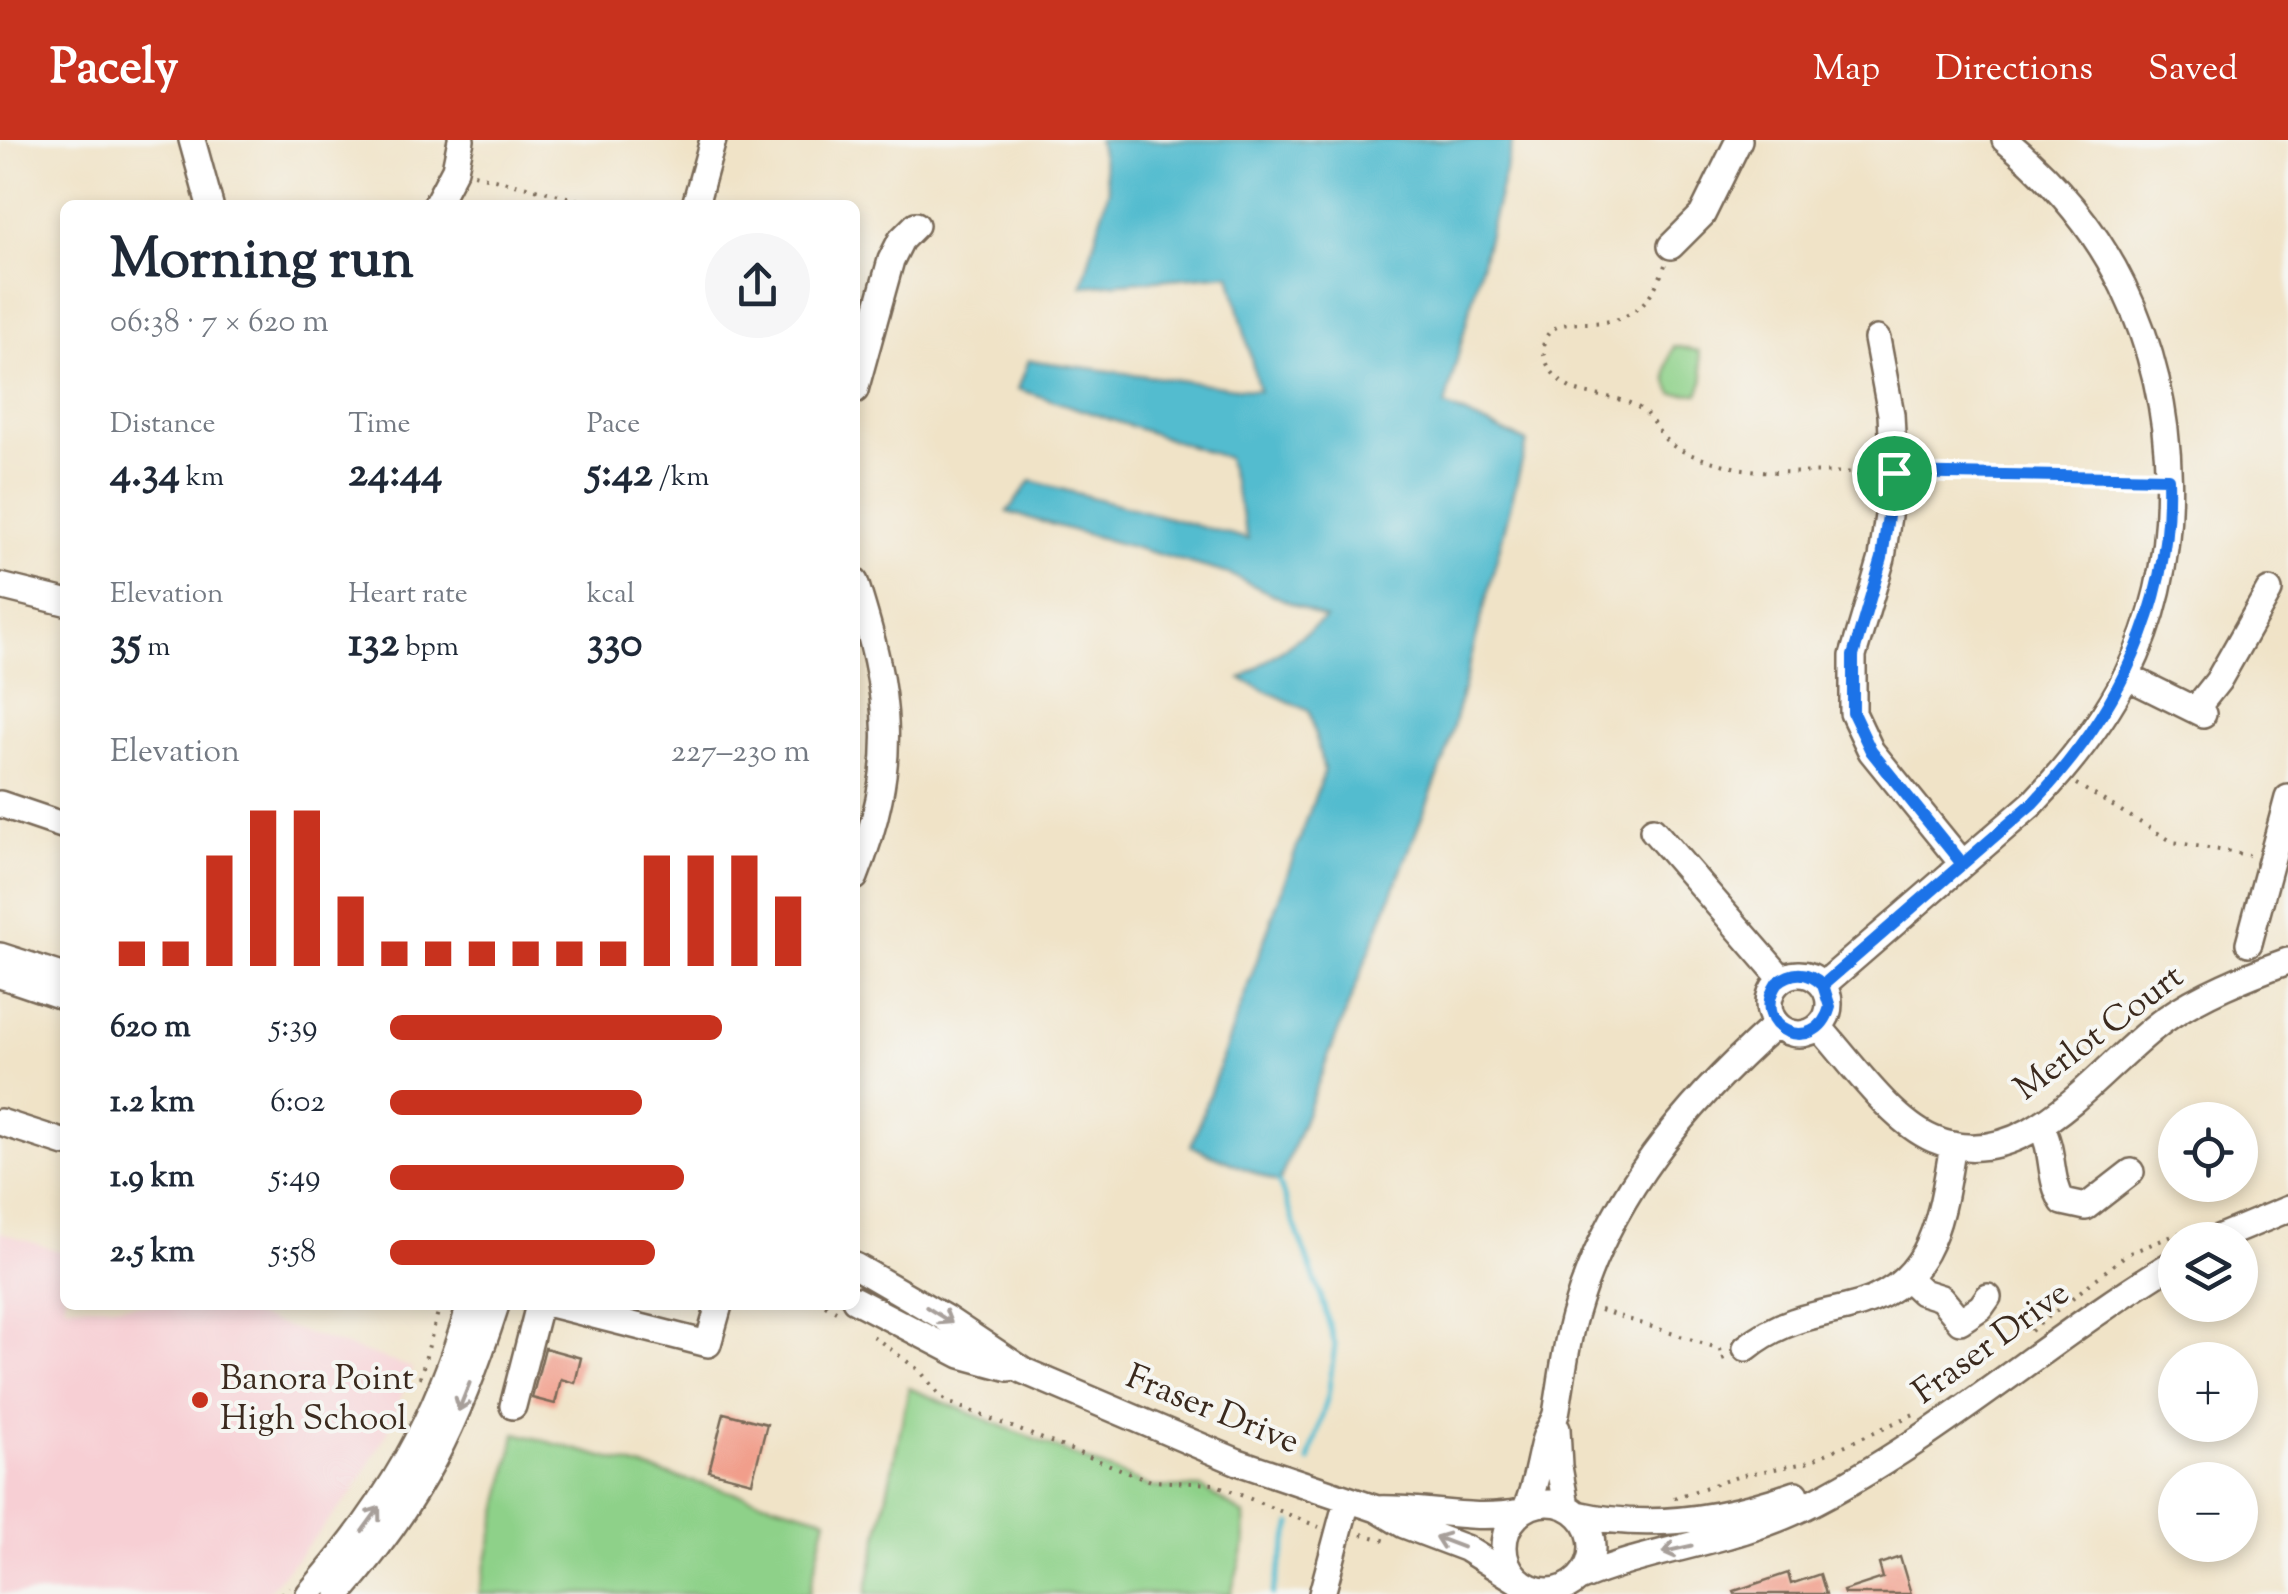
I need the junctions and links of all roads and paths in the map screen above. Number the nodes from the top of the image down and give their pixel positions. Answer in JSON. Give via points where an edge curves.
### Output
{"nodes":[{"id":1,"x":192,"y":140,"type":"edge"},
{"id":2,"x":461,"y":140,"type":"edge"},
{"id":3,"x":713,"y":140,"type":"edge"},
{"id":4,"x":1739,"y":140,"type":"edge"},
{"id":5,"x":2005,"y":140,"type":"edge"},
{"id":6,"x":454,"y":169,"type":"junction"},
{"id":7,"x":209,"y":200,"type":"edge"},
{"id":8,"x":438,"y":200,"type":"edge"},
{"id":9,"x":580,"y":200,"type":"edge"},
{"id":10,"x":696,"y":200,"type":"edge"},
{"id":11,"x":916,"y":225,"type":"dead end"},
{"id":12,"x":1671,"y":246,"type":"joint"},
{"id":13,"x":1877,"y":339,"type":"dead end"},
{"id":14,"x":860,"y":372,"type":"edge"},
{"id":15,"x":1894,"y":473,"type":"junction"},
{"id":16,"x":2168,"y":478,"type":"junction"},
{"id":17,"x":0,"y":586,"type":"edge"},
{"id":18,"x":2269,"y":591,"type":"dead end"},
{"id":19,"x":60,"y":601,"type":"edge"},
{"id":20,"x":860,"y":602,"type":"edge"},
{"id":21,"x":2126,"y":676,"type":"junction"},
{"id":22,"x":2058,"y":777,"type":"junction"},
{"id":23,"x":2288,"y":798,"type":"edge"},
{"id":24,"x":0,"y":804,"type":"edge"},
{"id":25,"x":60,"y":824,"type":"edge"},
{"id":26,"x":1653,"y":830,"type":"dead end"},
{"id":27,"x":2272,"y":859,"type":"junction"},
{"id":28,"x":860,"y":862,"type":"edge"},
{"id":29,"x":1962,"y":864,"type":"junction"},
{"id":30,"x":2249,"y":943,"type":"dead end"},
{"id":31,"x":0,"y":956,"type":"edge"},
{"id":32,"x":2288,"y":961,"type":"edge"},
{"id":33,"x":60,"y":975,"type":"edge"},
{"id":34,"x":0,"y":976,"type":"edge"},
{"id":35,"x":1782,"y":979,"type":"junction"},
{"id":36,"x":1823,"y":985,"type":"junction"},
{"id":37,"x":60,"y":995,"type":"edge"},
{"id":38,"x":1776,"y":1024,"type":"junction"},
{"id":39,"x":1819,"y":1027,"type":"junction"},
{"id":40,"x":0,"y":1122,"type":"edge"},
{"id":41,"x":2041,"y":1126,"type":"junction"},
{"id":42,"x":60,"y":1141,"type":"edge"},
{"id":43,"x":1953,"y":1145,"type":"junction"},
{"id":44,"x":2132,"y":1172,"type":"dead end"},
{"id":45,"x":2288,"y":1209,"type":"edge"},
{"id":46,"x":2244,"y":1222,"type":"edge"},
{"id":47,"x":2158,"y":1246,"type":"edge"},
{"id":48,"x":860,"y":1269,"type":"edge"},
{"id":49,"x":2158,"y":1272,"type":"edge"},
{"id":50,"x":1907,"y":1278,"type":"junction"},
{"id":51,"x":1988,"y":1297,"type":"dead end"},
{"id":52,"x":439,"y":1310,"type":"edge"},
{"id":53,"x":468,"y":1310,"type":"edge"},
{"id":54,"x":494,"y":1310,"type":"edge"},
{"id":55,"x":538,"y":1310,"type":"edge"},
{"id":56,"x":574,"y":1310,"type":"edge"},
{"id":57,"x":718,"y":1310,"type":"edge"},
{"id":58,"x":855,"y":1310,"type":"edge"},
{"id":59,"x":1600,"y":1310,"type":"dead end"},
{"id":60,"x":861,"y":1327,"type":"dead end"},
{"id":61,"x":2019,"y":1340,"type":"dead end"},
{"id":62,"x":1746,"y":1348,"type":"joint"},
{"id":63,"x":1024,"y":1371,"type":"junction"},
{"id":64,"x":419,"y":1382,"type":"dead end"},
{"id":65,"x":513,"y":1406,"type":"dead end"},
{"id":66,"x":1917,"y":1413,"type":"dead end"},
{"id":67,"x":1554,"y":1420,"type":"junction"},
{"id":68,"x":1849,"y":1480,"type":"junction"},
{"id":69,"x":1673,"y":1498,"type":"dead end"},
{"id":70,"x":1347,"y":1501,"type":"junction"},
{"id":71,"x":1377,"y":1510,"type":"junction"},
{"id":72,"x":1523,"y":1510,"type":"junction"},
{"id":73,"x":1572,"y":1510,"type":"junction"},
{"id":74,"x":1340,"y":1528,"type":"junction"},
{"id":75,"x":1391,"y":1542,"type":"dead end"},
{"id":76,"x":1573,"y":1586,"type":"edge"},
{"id":77,"x":301,"y":1587,"type":"edge"},
{"id":78,"x":1525,"y":1587,"type":"edge"},
{"id":79,"x":282,"y":1594,"type":"edge"},
{"id":80,"x":339,"y":1594,"type":"edge"},
{"id":81,"x":1322,"y":1594,"type":"edge"}],
"edges":[{"from":1,"to":7,"type":"street"},
{"from":2,"to":6,"type":"street"},
{"from":3,"to":10,"type":"street"},
{"from":4,"to":12,"type":"street","via":[[1702,215]]},
{"from":5,"to":16,"type":"street","via":[[2060,194],[2123,284],[2159,388]]},
{"from":6,"to":8,"type":"street"},
{"from":6,"to":9,"type":"path"},
{"from":11,"to":14,"type":"street","via":[[891,260]]},
{"from":12,"to":15,"type":"path","via":[[1654,291],[1637,311],[1550,333],[1545,357],[1560,380],[1642,410],[1672,444],[1732,467]]},
{"from":13,"to":15,"type":"street"},
{"from":15,"to":16,"type":"path"},
{"from":15,"to":29,"type":"street","via":[[1882,558],[1853,656],[1853,713],[1871,751]]},
{"from":16,"to":21,"type":"street","via":[[2158,582]]},
{"from":17,"to":19,"type":"street"},
{"from":18,"to":21,"type":"street","via":[[2199,712]]},
{"from":20,"to":28,"type":"street","via":[[883,680],[887,724],[875,818]]},
{"from":21,"to":22,"type":"street"},
{"from":22,"to":27,"type":"path","via":[[2173,842]]},
{"from":22,"to":29,"type":"street"},
{"from":23,"to":27,"type":"street"},
{"from":24,"to":25,"type":"street"},
{"from":26,"to":35,"type":"street"},
{"from":27,"to":30,"type":"street"},
{"from":29,"to":36,"type":"street"},
{"from":31,"to":33,"type":"street"},
{"from":32,"to":41,"type":"street","name":"Merlot Court","via":[[2167,1018]]},
{"from":34,"to":37,"type":"street"},
{"from":35,"to":36,"type":"street","via":[[1804,974]]},
{"from":35,"to":38,"type":"street","via":[[1769,1000]]},
{"from":36,"to":39,"type":"street","via":[[1830,1007]]},
{"from":38,"to":39,"type":"street","via":[[1797,1034]]},
{"from":38,"to":67,"type":"street","via":[[1688,1109],[1627,1191],[1574,1315]]},
{"from":39,"to":43,"type":"street","via":[[1905,1121]]},
{"from":40,"to":42,"type":"street"},
{"from":41,"to":43,"type":"street","name":"Merlot Court","via":[[1988,1147]]},
{"from":41,"to":44,"type":"street","via":[[2063,1202],[2086,1206]]},
{"from":43,"to":50,"type":"street","via":[[1934,1238]]},
{"from":45,"to":46,"type":"street"},
{"from":47,"to":61,"type":"path","via":[[2127,1254]]},
{"from":48,"to":63,"type":"street","name":"Fraser Drive","one_way":true},
{"from":49,"to":68,"type":"street","name":"Fraser Drive","via":[[1960,1414]]},
{"from":50,"to":51,"type":"street","via":[[1941,1298],[1960,1322]]},
{"from":50,"to":62,"type":"street","via":[[1868,1301],[1782,1324]]},
{"from":52,"to":64,"type":"path"},
{"from":77,"to":53,"type":"street","one_way":true,"via":[[368,1524],[407,1464],[439,1398]]},
{"from":54,"to":80,"type":"street","one_way":true,"via":[[435,1460]]},
{"from":55,"to":65,"type":"street"},
{"from":56,"to":57,"type":"street","via":[[708,1344]]},
{"from":58,"to":63,"type":"street","name":"Fraser Drive","via":[[961,1355]]},
{"from":59,"to":62,"type":"path","via":[[1720,1349],[1722,1359]]},
{"from":60,"to":74,"type":"path","via":[[950,1403],[1150,1481],[1214,1484],[1327,1530]]},
{"from":63,"to":70,"type":"street","name":"Fraser Drive"},
{"from":66,"to":69,"type":"path","via":[[1806,1464],[1754,1472]]},
{"from":67,"to":72,"type":"street"},
{"from":67,"to":73,"type":"street"},
{"from":68,"to":73,"type":"street","name":"Fraser Drive","via":[[1708,1516],[1639,1522]]},
{"from":68,"to":76,"type":"street","name":"Fraser Drive","one_way":true,"via":[[1801,1509],[1739,1533],[1624,1562]]},
{"from":70,"to":71,"type":"street","name":"Fraser Drive"},
{"from":70,"to":74,"type":"street"},
{"from":71,"to":72,"type":"street","name":"Fraser Drive","via":[[1492,1517]]},
{"from":78,"to":71,"type":"street","name":"Fraser Drive","one_way":true,"via":[[1465,1548]]},
{"from":72,"to":73,"type":"street","via":[[1547,1502]]},
{"from":72,"to":78,"type":"street","via":[[1503,1546],[1507,1565]]},
{"from":73,"to":76,"type":"street","via":[[1592,1544],[1588,1566]]},
{"from":74,"to":75,"type":"path"},
{"from":74,"to":81,"type":"street"},
{"from":76,"to":78,"type":"street"},
{"from":77,"to":79,"type":"path"}]}
